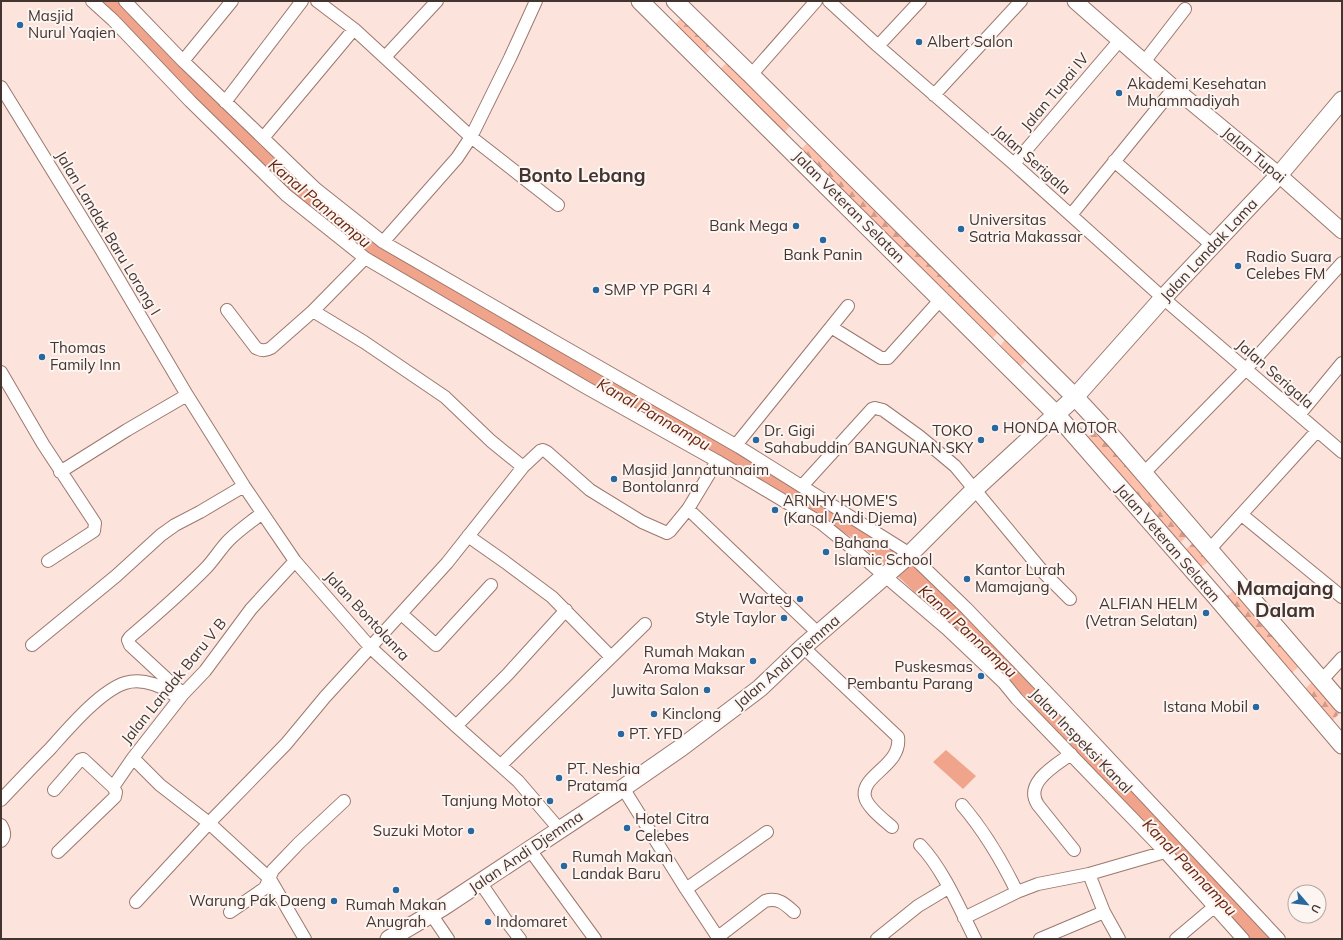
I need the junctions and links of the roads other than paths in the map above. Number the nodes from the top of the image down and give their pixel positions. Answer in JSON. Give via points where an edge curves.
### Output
{"nodes":[{"id":1,"x":92,"y":1,"type":"edge"},
{"id":2,"x":125,"y":1,"type":"edge"},
{"id":3,"x":232,"y":1,"type":"edge"},
{"id":4,"x":302,"y":1,"type":"edge"},
{"id":5,"x":317,"y":1,"type":"edge"},
{"id":6,"x":437,"y":1,"type":"edge"},
{"id":7,"x":536,"y":1,"type":"edge"},
{"id":8,"x":640,"y":1,"type":"edge"},
{"id":9,"x":675,"y":1,"type":"edge"},
{"id":10,"x":816,"y":1,"type":"edge"},
{"id":11,"x":829,"y":1,"type":"edge"},
{"id":12,"x":920,"y":1,"type":"edge"},
{"id":13,"x":1021,"y":1,"type":"edge"},
{"id":14,"x":1075,"y":1,"type":"edge"},
{"id":15,"x":1185,"y":9,"type":"dead end"},
{"id":16,"x":354,"y":29,"type":"junction"},
{"id":17,"x":1120,"y":40,"type":"junction"},
{"id":18,"x":878,"y":46,"type":"junction"},
{"id":19,"x":385,"y":57,"type":"junction"},
{"id":20,"x":183,"y":61,"type":"junction"},
{"id":21,"x":1144,"y":62,"type":"junction"},
{"id":22,"x":751,"y":75,"type":"junction"},
{"id":23,"x":1,"y":87,"type":"edge"},
{"id":24,"x":1174,"y":88,"type":"junction"},
{"id":25,"x":934,"y":95,"type":"junction"},
{"id":26,"x":1342,"y":100,"type":"edge"},
{"id":27,"x":225,"y":102,"type":"junction"},
{"id":28,"x":802,"y":125,"type":"junction"},
{"id":29,"x":472,"y":137,"type":"junction"},
{"id":30,"x":262,"y":138,"type":"junction"},
{"id":31,"x":784,"y":144,"type":"junction"},
{"id":32,"x":1114,"y":161,"type":"junction"},
{"id":33,"x":1014,"y":164,"type":"junction"},
{"id":34,"x":1279,"y":175,"type":"junction"},
{"id":35,"x":558,"y":205,"type":"dead end"},
{"id":36,"x":1071,"y":215,"type":"junction"},
{"id":37,"x":1342,"y":231,"type":"edge"},
{"id":38,"x":383,"y":242,"type":"junction"},
{"id":39,"x":1213,"y":246,"type":"junction"},
{"id":40,"x":365,"y":258,"type":"junction"},
{"id":41,"x":1342,"y":263,"type":"edge"},
{"id":42,"x":1163,"y":298,"type":"junction"},
{"id":43,"x":941,"y":299,"type":"junction"},
{"id":44,"x":848,"y":306,"type":"dead end"},
{"id":45,"x":227,"y":310,"type":"dead end"},
{"id":46,"x":313,"y":310,"type":"junction"},
{"id":47,"x":831,"y":327,"type":"junction"},
{"id":48,"x":1342,"y":363,"type":"edge"},
{"id":49,"x":1246,"y":369,"type":"junction"},
{"id":50,"x":1,"y":372,"type":"edge"},
{"id":51,"x":187,"y":395,"type":"junction"},
{"id":52,"x":1075,"y":397,"type":"junction"},
{"id":53,"x":1056,"y":414,"type":"junction"},
{"id":54,"x":1299,"y":415,"type":"junction"},
{"id":55,"x":1317,"y":431,"type":"junction"},
{"id":56,"x":736,"y":445,"type":"junction"},
{"id":57,"x":1342,"y":452,"type":"edge"},
{"id":58,"x":717,"y":461,"type":"junction"},
{"id":59,"x":523,"y":467,"type":"junction"},
{"id":60,"x":60,"y":472,"type":"junction"},
{"id":61,"x":1143,"y":474,"type":"junction"},
{"id":62,"x":244,"y":486,"type":"junction"},
{"id":63,"x":802,"y":486,"type":"junction"},
{"id":64,"x":974,"y":490,"type":"junction"},
{"id":65,"x":688,"y":509,"type":"junction"},
{"id":66,"x":262,"y":513,"type":"junction"},
{"id":67,"x":1242,"y":515,"type":"junction"},
{"id":68,"x":470,"y":540,"type":"junction"},
{"id":69,"x":1209,"y":550,"type":"junction"},
{"id":70,"x":908,"y":556,"type":"junction"},
{"id":71,"x":48,"y":561,"type":"dead end"},
{"id":72,"x":295,"y":561,"type":"junction"},
{"id":73,"x":888,"y":574,"type":"junction"},
{"id":74,"x":1236,"y":582,"type":"junction"},
{"id":75,"x":491,"y":585,"type":"dead end"},
{"id":76,"x":1216,"y":597,"type":"junction"},
{"id":77,"x":1342,"y":597,"type":"edge"},
{"id":78,"x":1070,"y":599,"type":"dead end"},
{"id":79,"x":566,"y":610,"type":"junction"},
{"id":80,"x":406,"y":618,"type":"junction"},
{"id":81,"x":645,"y":624,"type":"dead end"},
{"id":82,"x":818,"y":633,"type":"junction"},
{"id":83,"x":32,"y":645,"type":"dead end"},
{"id":84,"x":803,"y":647,"type":"junction"},
{"id":85,"x":373,"y":650,"type":"junction"},
{"id":86,"x":610,"y":656,"type":"junction"},
{"id":87,"x":1342,"y":658,"type":"edge"},
{"id":88,"x":1321,"y":681,"type":"junction"},
{"id":89,"x":181,"y":696,"type":"junction"},
{"id":90,"x":1342,"y":704,"type":"edge"},
{"id":91,"x":456,"y":726,"type":"junction"},
{"id":92,"x":1342,"y":745,"type":"edge"},
{"id":93,"x":1071,"y":754,"type":"junction"},
{"id":94,"x":133,"y":758,"type":"junction"},
{"id":95,"x":501,"y":764,"type":"junction"},
{"id":96,"x":113,"y":787,"type":"junction"},
{"id":97,"x":623,"y":788,"type":"junction"},
{"id":98,"x":54,"y":790,"type":"dead end"},
{"id":99,"x":1,"y":800,"type":"edge"},
{"id":100,"x":344,"y":801,"type":"dead end"},
{"id":101,"x":962,"y":805,"type":"dead end"},
{"id":102,"x":209,"y":823,"type":"junction"},
{"id":103,"x":1,"y":825,"type":"edge"},
{"id":104,"x":892,"y":827,"type":"dead end"},
{"id":105,"x":560,"y":830,"type":"junction"},
{"id":106,"x":766,"y":832,"type":"dead end"},
{"id":107,"x":1,"y":841,"type":"edge"},
{"id":108,"x":920,"y":845,"type":"dead end"},
{"id":109,"x":530,"y":850,"type":"junction"},
{"id":110,"x":1074,"y":850,"type":"dead end"},
{"id":111,"x":58,"y":852,"type":"dead end"},
{"id":112,"x":1165,"y":852,"type":"junction"},
{"id":113,"x":1089,"y":874,"type":"junction"},
{"id":114,"x":270,"y":879,"type":"junction"},
{"id":115,"x":480,"y":882,"type":"junction"},
{"id":116,"x":948,"y":888,"type":"junction"},
{"id":117,"x":686,"y":889,"type":"junction"},
{"id":118,"x":1018,"y":892,"type":"junction"},
{"id":119,"x":136,"y":902,"type":"dead end"},
{"id":120,"x":1214,"y":907,"type":"junction"},
{"id":121,"x":230,"y":912,"type":"dead end"},
{"id":122,"x":794,"y":912,"type":"dead end"},
{"id":123,"x":1104,"y":912,"type":"junction"},
{"id":124,"x":431,"y":914,"type":"junction"},
{"id":125,"x":964,"y":918,"type":"junction"},
{"id":126,"x":1054,"y":936,"type":"edge"},
{"id":127,"x":718,"y":938,"type":"edge"},
{"id":128,"x":305,"y":939,"type":"edge"},
{"id":129,"x":389,"y":939,"type":"edge"},
{"id":130,"x":448,"y":939,"type":"edge"},
{"id":131,"x":520,"y":939,"type":"edge"},
{"id":132,"x":595,"y":939,"type":"edge"},
{"id":133,"x":877,"y":939,"type":"edge"},
{"id":134,"x":975,"y":939,"type":"edge"},
{"id":135,"x":1040,"y":939,"type":"edge"},
{"id":136,"x":1120,"y":939,"type":"edge"},
{"id":137,"x":1176,"y":939,"type":"edge"},
{"id":138,"x":1243,"y":939,"type":"edge"},
{"id":139,"x":1279,"y":939,"type":"edge"}],
"edges":[{"from":1,"to":40,"type":"street","name":"Jalan Inspeksi Kanal","via":[[286,195]]},
{"from":2,"to":20,"type":"street"},
{"from":3,"to":20,"type":"street"},
{"from":4,"to":27,"type":"street"},
{"from":5,"to":16,"type":"street"},
{"from":6,"to":19,"type":"street"},
{"from":7,"to":29,"type":"street"},
{"from":8,"to":31,"type":"main road","name":"Jalan Veteran Selatan"},
{"from":9,"to":22,"type":"main road","name":"Jalan Veteran Selatan"},
{"from":10,"to":22,"type":"street"},
{"from":11,"to":18,"type":"street","name":"Jalan Serigala"},
{"from":12,"to":18,"type":"street"},
{"from":13,"to":25,"type":"street"},
{"from":14,"to":17,"type":"street","name":"Jalan Tupai"},
{"from":15,"to":21,"type":"street"},
{"from":16,"to":19,"type":"street"},
{"from":16,"to":30,"type":"street"},
{"from":17,"to":21,"type":"street","name":"Jalan Tupai"},
{"from":17,"to":33,"type":"street","name":"Jalan Tupai IV"},
{"from":18,"to":25,"type":"street","name":"Jalan Serigala"},
{"from":19,"to":29,"type":"street"},
{"from":20,"to":27,"type":"street"},
{"from":21,"to":24,"type":"street","name":"Jalan Tupai"},
{"from":22,"to":28,"type":"main road","name":"Jalan Veteran Selatan"},
{"from":23,"to":51,"type":"street","name":"Jalan Landak Baru Lorong I"},
{"from":24,"to":32,"type":"street"},
{"from":24,"to":34,"type":"street","name":"Jalan Tupai"},
{"from":25,"to":33,"type":"street","name":"Jalan Serigala"},
{"from":26,"to":34,"type":"main road","name":"Jalan Landak Lama"},
{"from":27,"to":30,"type":"street"},
{"from":28,"to":31,"type":"main road"},
{"from":28,"to":52,"type":"main road","name":"Jalan Veteran Selatan"},
{"from":29,"to":35,"type":"street"},
{"from":29,"to":38,"type":"street","via":[[457,158]]},
{"from":30,"to":38,"type":"street","via":[[316,189]]},
{"from":31,"to":43,"type":"main road","name":"Jalan Veteran Selatan"},
{"from":32,"to":36,"type":"street"},
{"from":32,"to":39,"type":"street"},
{"from":33,"to":36,"type":"street","name":"Jalan Serigala"},
{"from":34,"to":37,"type":"street","name":"Jalan Tupai"},
{"from":34,"to":39,"type":"main road","name":"Jalan Landak Lama"},
{"from":36,"to":42,"type":"street","name":"Jalan Serigala"},
{"from":38,"to":56,"type":"street"},
{"from":39,"to":42,"type":"main road","name":"Jalan Landak Lama"},
{"from":40,"to":46,"type":"street"},
{"from":40,"to":58,"type":"street","name":"Jalan Inspeksi Kanal"},
{"from":41,"to":49,"type":"street"},
{"from":42,"to":49,"type":"street","name":"Jalan Serigala"},
{"from":42,"to":52,"type":"main road","name":"Jalan Landak Lama"},
{"from":43,"to":47,"type":"street","via":[[888,358],[882,358]]},
{"from":43,"to":53,"type":"main road","name":"Jalan Veteran Selatan"},
{"from":44,"to":47,"type":"street"},
{"from":45,"to":46,"type":"street","via":[[256,348],[262,351],[271,348]]},
{"from":46,"to":59,"type":"street","via":[[445,397],[491,441]]},
{"from":47,"to":56,"type":"street"},
{"from":48,"to":54,"type":"street"},
{"from":49,"to":54,"type":"street","name":"Jalan Serigala"},
{"from":49,"to":61,"type":"street"},
{"from":50,"to":60,"type":"street"},
{"from":51,"to":60,"type":"street"},
{"from":51,"to":62,"type":"street","name":"Jalan Bontolanra"},
{"from":52,"to":53,"type":"main road"},
{"from":52,"to":61,"type":"main road","name":"Jalan Veteran Selatan"},
{"from":53,"to":64,"type":"main road","name":"Jalan Andi Djemma"},
{"from":53,"to":76,"type":"main road","name":"Jalan Veteran Selatan"},
{"from":54,"to":55,"type":"street","name":"Jalan Serigala"},
{"from":55,"to":57,"type":"street","name":"Jalan Serigala"},
{"from":55,"to":67,"type":"street"},
{"from":56,"to":63,"type":"street"},
{"from":58,"to":65,"type":"street"},
{"from":58,"to":73,"type":"street","name":"Jalan Inspeksi Kanal","via":[[821,523]]},
{"from":59,"to":65,"type":"street","via":[[543,450],[590,490],[664,533],[668,533]]},
{"from":59,"to":68,"type":"street"},
{"from":60,"to":71,"type":"street","via":[[94,523],[94,531]]},
{"from":61,"to":69,"type":"main road","name":"Jalan Veteran Selatan"},
{"from":62,"to":66,"type":"street","name":"Jalan Bontolanra"},
{"from":62,"to":83,"type":"street","via":[[161,535]]},
{"from":63,"to":64,"type":"street","via":[[855,426],[875,408],[883,410],[919,436],[955,466]]},
{"from":63,"to":70,"type":"street"},
{"from":64,"to":70,"type":"main road","name":"Jalan Andi Djemma"},
{"from":64,"to":78,"type":"street","via":[[1044,573]]},
{"from":65,"to":82,"type":"street"},
{"from":66,"to":72,"type":"street","name":"Jalan Bontolanra"},
{"from":66,"to":89,"type":"street","via":[[228,541],[205,568],[128,640]]},
{"from":67,"to":69,"type":"street"},
{"from":67,"to":77,"type":"street"},
{"from":68,"to":79,"type":"street","via":[[549,595]]},
{"from":68,"to":80,"type":"street"},
{"from":68,"to":85,"type":"street","via":[[447,563]]},
{"from":69,"to":74,"type":"main road","name":"Jalan Veteran Selatan"},
{"from":70,"to":73,"type":"main road","name":"Jalan Andi Djemma"},
{"from":70,"to":139,"type":"street","via":[[966,608]]},
{"from":72,"to":85,"type":"street","name":"Jalan Bontolanra"},
{"from":72,"to":89,"type":"street","name":"Jalan Landak Baru V B","via":[[251,609],[205,671]]},
{"from":73,"to":82,"type":"main road","name":"Jalan Andi Djemma"},
{"from":73,"to":93,"type":"street","name":"Jalan Inspeksi Kanal","via":[[1004,683]]},
{"from":74,"to":76,"type":"main road"},
{"from":74,"to":88,"type":"main road","name":"Jalan Veteran Selatan"},
{"from":75,"to":80,"type":"street","via":[[436,644]]},
{"from":76,"to":92,"type":"main road","name":"Jalan Veteran Selatan"},
{"from":79,"to":86,"type":"street"},
{"from":79,"to":91,"type":"street"},
{"from":80,"to":85,"type":"street"},
{"from":81,"to":86,"type":"street"},
{"from":82,"to":84,"type":"main road","name":"Jalan Andi Djemma"},
{"from":84,"to":97,"type":"main road","name":"Jalan Andi Djemma","via":[[760,688],[731,711]]},
{"from":84,"to":104,"type":"street","via":[[898,737],[895,755],[873,777],[865,791],[869,804]]},
{"from":85,"to":91,"type":"street","name":"Jalan Bontolanra"},
{"from":85,"to":102,"type":"street","via":[[325,697],[286,744]]},
{"from":86,"to":95,"type":"street"},
{"from":87,"to":88,"type":"street"},
{"from":88,"to":90,"type":"main road","name":"Jalan Veteran Selatan"},
{"from":89,"to":94,"type":"street","name":"Jalan Landak Baru V B"},
{"from":89,"to":99,"type":"street","via":[[144,682],[134,681],[112,690],[90,707]]},
{"from":91,"to":95,"type":"street","name":"Jalan Bontolanra"},
{"from":93,"to":110,"type":"street","via":[[1040,778],[1034,797]]},
{"from":93,"to":112,"type":"street","name":"Jalan Inspeksi Kanal"},
{"from":94,"to":96,"type":"street"},
{"from":94,"to":102,"type":"street","name":"Jalan Landak Baru V B","via":[[160,785]]},
{"from":95,"to":105,"type":"street","name":"Jalan Bontolanra","via":[[518,780]]},
{"from":96,"to":98,"type":"street","via":[[83,759]]},
{"from":96,"to":111,"type":"street","via":[[115,797]]},
{"from":97,"to":105,"type":"main road","name":"Jalan Andi Djemma"},
{"from":97,"to":117,"type":"street"},
{"from":100,"to":114,"type":"street","via":[[273,870]]},
{"from":101,"to":118,"type":"street","via":[[997,853]]},
{"from":102,"to":114,"type":"street","name":"Jalan Landak Baru V B"},
{"from":102,"to":119,"type":"street"},
{"from":103,"to":107,"type":"street","via":[[4,832]]},
{"from":105,"to":109,"type":"main road","name":"Jalan Andi Djemma"},
{"from":106,"to":117,"type":"street"},
{"from":108,"to":116,"type":"street"},
{"from":109,"to":115,"type":"main road","name":"Jalan Andi Djemma"},
{"from":109,"to":132,"type":"street"},
{"from":112,"to":113,"type":"street"},
{"from":112,"to":120,"type":"street","name":"Jalan Inspeksi Kanal"},
{"from":113,"to":118,"type":"street","via":[[1038,884]]},
{"from":113,"to":123,"type":"street"},
{"from":114,"to":121,"type":"street","via":[[260,892]]},
{"from":114,"to":128,"type":"street","name":"Jalan Landak Baru V B"},
{"from":115,"to":124,"type":"main road","name":"Jalan Andi Djemma"},
{"from":115,"to":131,"type":"street"},
{"from":116,"to":125,"type":"street"},
{"from":116,"to":133,"type":"street","via":[[918,906]]},
{"from":117,"to":127,"type":"street"},
{"from":118,"to":125,"type":"street"},
{"from":120,"to":137,"type":"street"},
{"from":120,"to":138,"type":"street","name":"Jalan Inspeksi Kanal"},
{"from":122,"to":127,"type":"street","via":[[781,901],[766,901]]},
{"from":123,"to":126,"type":"street"},
{"from":123,"to":136,"type":"street"},
{"from":124,"to":129,"type":"main road","name":"Jalan Andi Djemma"},
{"from":124,"to":130,"type":"street"},
{"from":125,"to":134,"type":"street"},
{"from":126,"to":135,"type":"street"}]}
